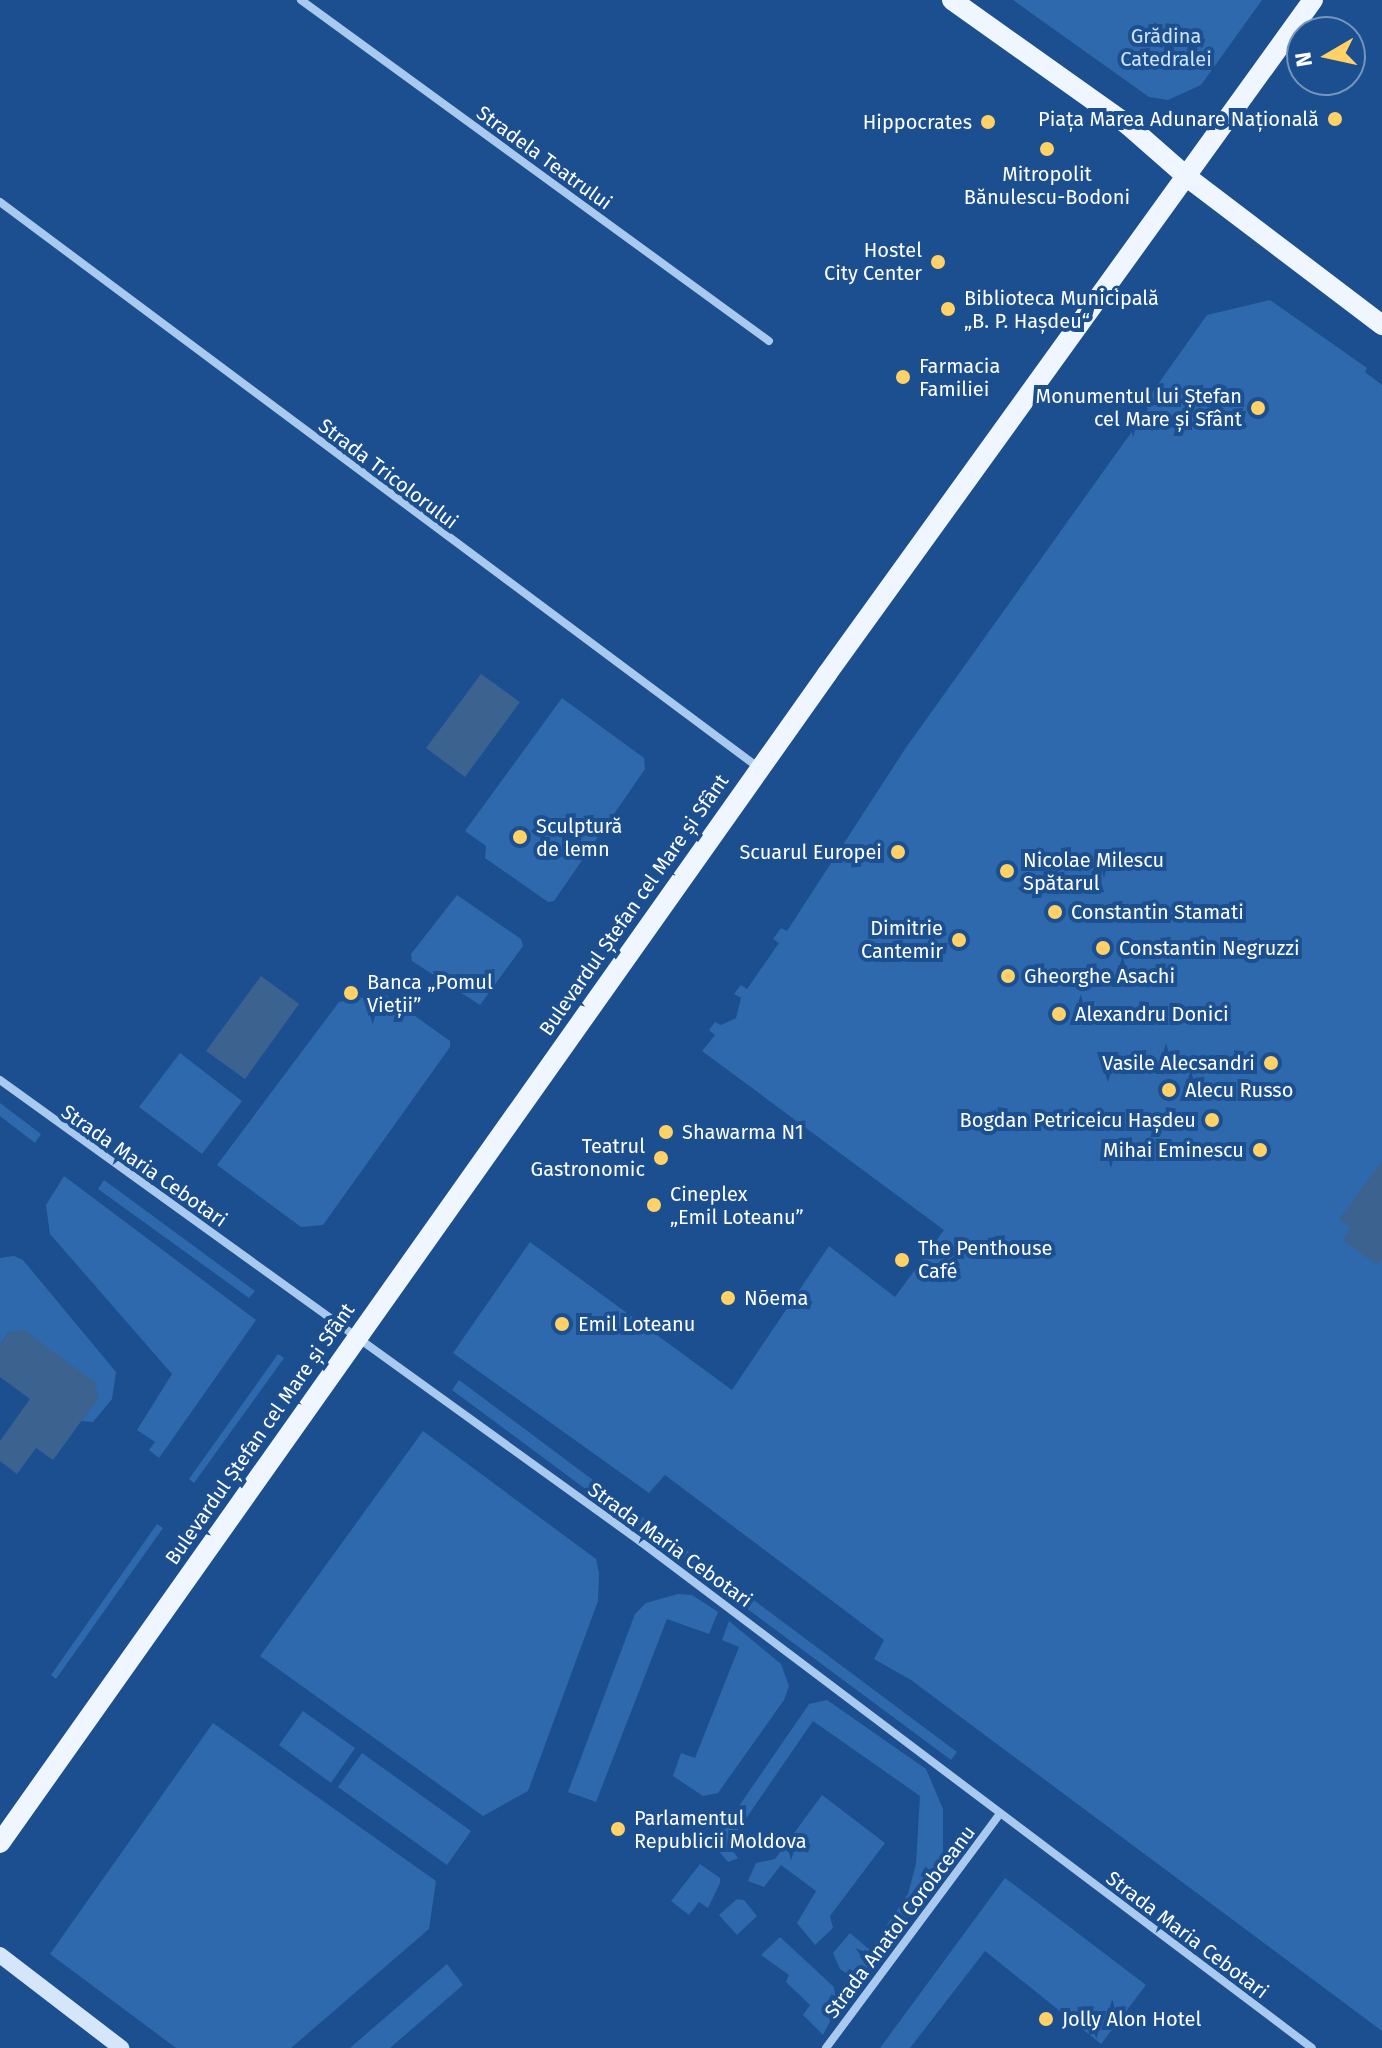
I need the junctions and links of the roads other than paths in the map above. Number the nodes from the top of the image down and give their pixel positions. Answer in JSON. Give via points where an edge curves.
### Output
{"nodes":[{"id":1,"x":301,"y":0,"type":"edge"},
{"id":2,"x":952,"y":0,"type":"edge"},
{"id":3,"x":1313,"y":0,"type":"edge"},
{"id":4,"x":1187,"y":177,"type":"junction"},
{"id":5,"x":0,"y":202,"type":"edge"},
{"id":6,"x":1382,"y":325,"type":"edge"},
{"id":7,"x":769,"y":341,"type":"dead end"},
{"id":8,"x":759,"y":769,"type":"junction"},
{"id":9,"x":0,"y":1080,"type":"edge"},
{"id":10,"x":358,"y":1338,"type":"junction"},
{"id":11,"x":999,"y":1815,"type":"junction"},
{"id":12,"x":0,"y":1843,"type":"edge"},
{"id":13,"x":0,"y":1955,"type":"edge"},
{"id":14,"x":121,"y":2048,"type":"edge"},
{"id":15,"x":826,"y":2048,"type":"edge"},
{"id":16,"x":1312,"y":2048,"type":"edge"}],
"edges":[{"from":1,"to":7,"type":"street","name":"Stradela Teatrului"},
{"from":2,"to":4,"type":"main road","via":[[1129,126]]},
{"from":3,"to":4,"type":"main road","name":"Bulevardul Ștefan cel Mare și Sfânt"},
{"from":4,"to":6,"type":"main road"},
{"from":4,"to":8,"type":"main road","name":"Bulevardul Ștefan cel Mare și Sfânt"},
{"from":5,"to":8,"type":"street","name":"Strada Tricolorului"},
{"from":8,"to":10,"type":"main road","name":"Bulevardul Ștefan cel Mare și Sfânt"},
{"from":9,"to":10,"type":"street","name":"Strada Maria Cebotari"},
{"from":10,"to":11,"type":"street","name":"Strada Maria Cebotari","via":[[641,1542]]},
{"from":10,"to":12,"type":"main road","name":"Bulevardul Ștefan cel Mare și Sfânt"},
{"from":11,"to":15,"type":"street","name":"Strada Anatol Corobceanu"},
{"from":11,"to":16,"type":"street","name":"Strada Maria Cebotari"},
{"from":13,"to":14,"type":"main road"}]}
